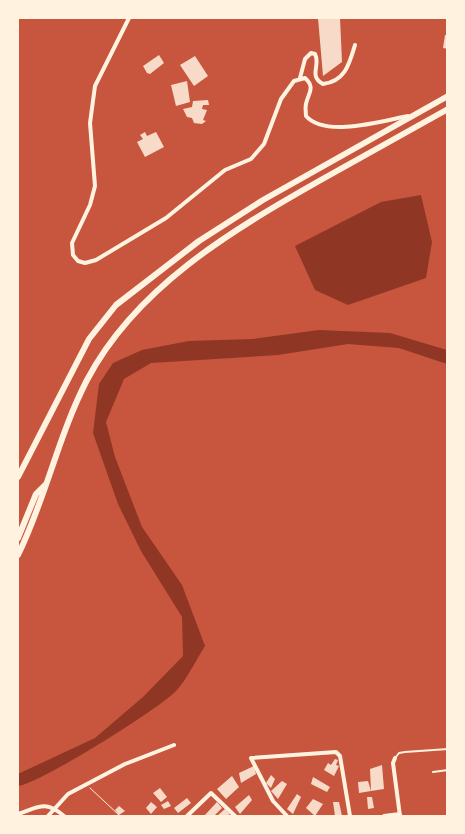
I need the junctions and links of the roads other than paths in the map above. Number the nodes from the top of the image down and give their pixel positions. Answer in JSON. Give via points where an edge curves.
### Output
{"nodes":[{"id":1,"x":129,"y":18,"type":"edge"},
{"id":2,"x":355,"y":45,"type":"dead end"},
{"id":3,"x":300,"y":78,"type":"junction"},
{"id":4,"x":448,"y":96,"type":"edge"},
{"id":5,"x":448,"y":109,"type":"edge"},
{"id":6,"x":413,"y":115,"type":"junction"},
{"id":7,"x":18,"y":477,"type":"edge"},
{"id":8,"x":47,"y":483,"type":"junction"},
{"id":9,"x":18,"y":538,"type":"edge"},
{"id":10,"x":18,"y":555,"type":"edge"},
{"id":11,"x":174,"y":745,"type":"dead end"},
{"id":12,"x":448,"y":750,"type":"edge"},
{"id":13,"x":395,"y":758,"type":"joint"},
{"id":14,"x":448,"y":770,"type":"edge"},
{"id":15,"x":433,"y":772,"type":"dead end"},
{"id":16,"x":55,"y":808,"type":"junction"},
{"id":17,"x":18,"y":814,"type":"edge"},
{"id":18,"x":400,"y":815,"type":"edge"},
{"id":19,"x":48,"y":816,"type":"edge"},
{"id":20,"x":64,"y":816,"type":"edge"},
{"id":21,"x":187,"y":816,"type":"edge"},
{"id":22,"x":235,"y":816,"type":"edge"},
{"id":23,"x":287,"y":816,"type":"edge"},
{"id":24,"x":350,"y":816,"type":"edge"},
{"id":25,"x":384,"y":816,"type":"edge"}],
"edges":[{"from":1,"to":3,"type":"street","via":[[95,86],[90,123],[94,186],[90,205],[72,244],[73,255],[78,261],[96,260],[157,224],[225,170],[256,155],[264,144],[281,99]]},
{"from":2,"to":3,"type":"street","via":[[346,70],[337,80],[322,84],[317,81],[317,57],[311,53],[305,58]]},
{"from":3,"to":6,"type":"street","via":[[305,78],[311,85],[312,91],[305,105],[306,116],[317,126],[361,124]]},
{"from":4,"to":6,"type":"highway"},
{"from":5,"to":8,"type":"highway","via":[[266,212],[222,240],[153,294],[109,345],[88,379]]},
{"from":6,"to":7,"type":"highway","via":[[263,200],[207,236],[116,305],[89,339]]},
{"from":8,"to":9,"type":"highway","via":[[36,494]]},
{"from":8,"to":10,"type":"highway"},
{"from":11,"to":16,"type":"street","via":[[86,784],[68,794]]},
{"from":12,"to":13,"type":"lane","via":[[405,752]]},
{"from":13,"to":18,"type":"street","via":[[393,764]]},
{"from":14,"to":15,"type":"lane"},
{"from":16,"to":17,"type":"street","via":[[44,804]]},
{"from":16,"to":19,"type":"street"},
{"from":16,"to":20,"type":"street"},
{"from":18,"to":25,"type":"street"},
{"from":21,"to":22,"type":"street","via":[[211,793]]},
{"from":23,"to":24,"type":"street","via":[[273,801],[251,758],[336,752],[340,756]]}]}
